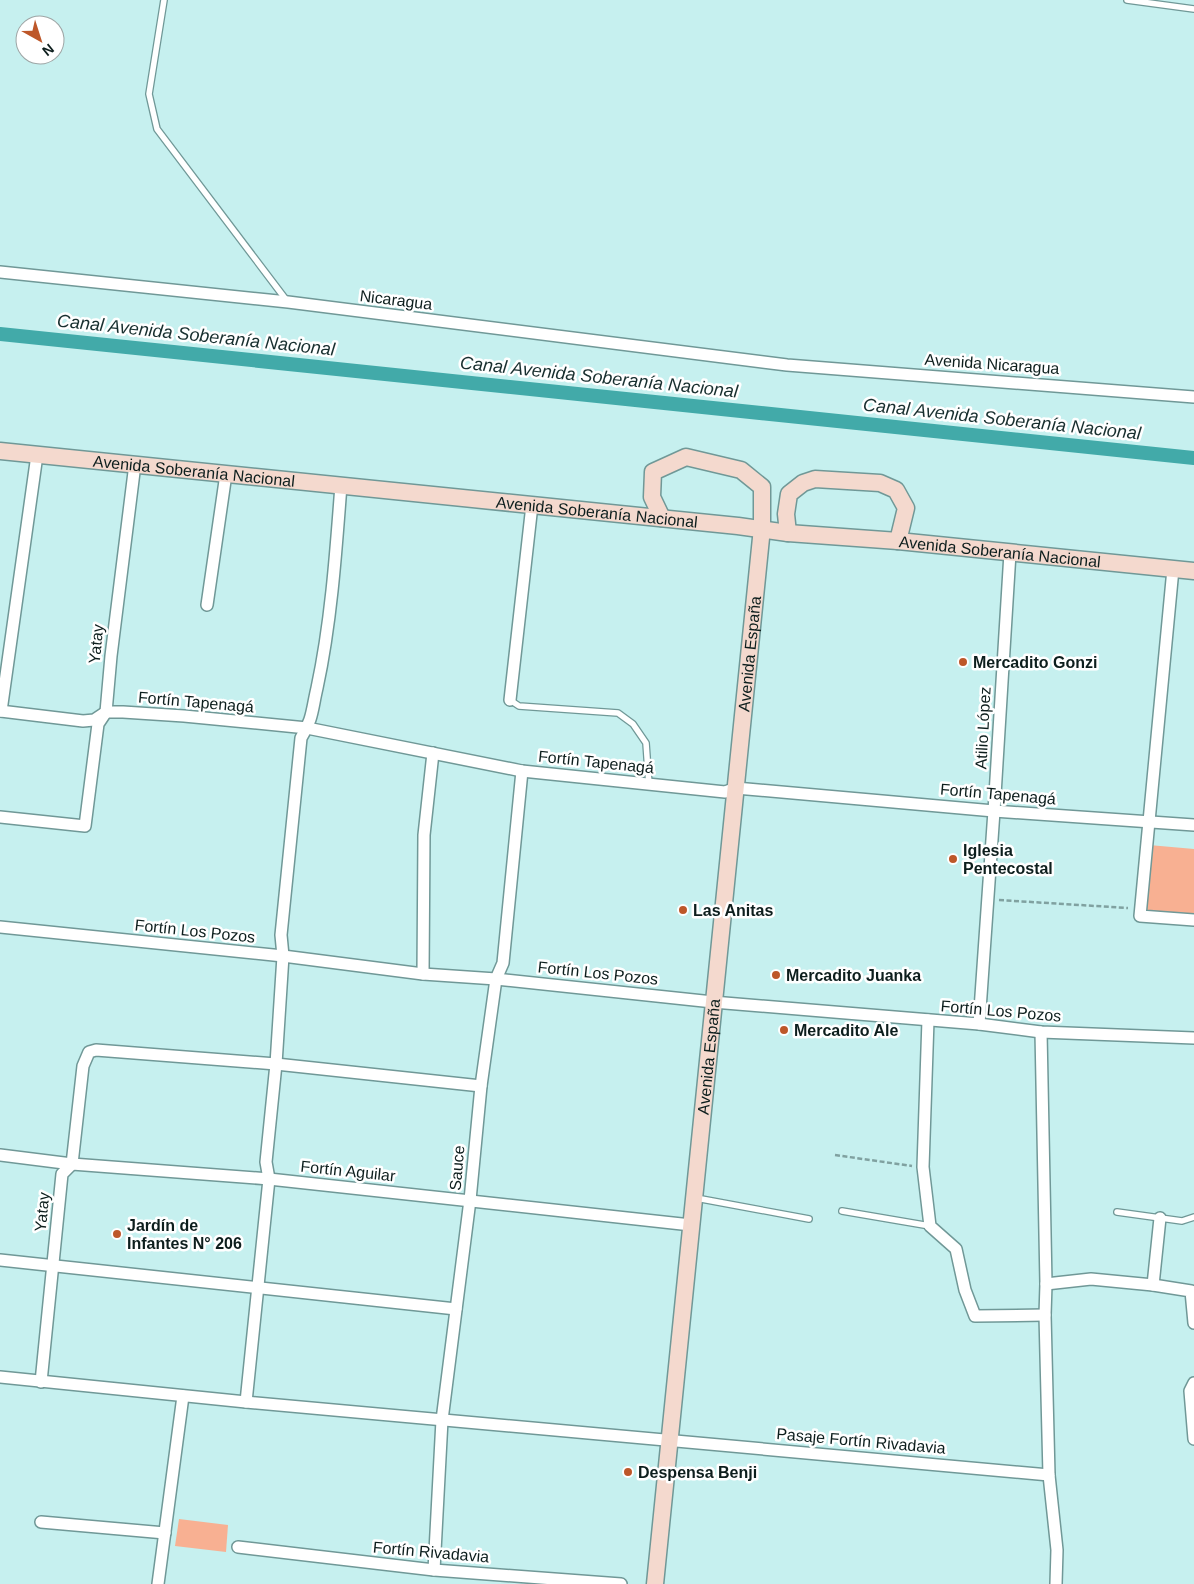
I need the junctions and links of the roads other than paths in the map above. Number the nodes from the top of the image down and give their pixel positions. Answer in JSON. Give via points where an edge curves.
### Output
{"nodes":[{"id":1,"x":164,"y":0,"type":"edge"},
{"id":2,"x":1127,"y":0,"type":"edge"},
{"id":3,"x":1194,"y":9,"type":"edge"},
{"id":4,"x":0,"y":272,"type":"edge"},
{"id":5,"x":288,"y":302,"type":"junction"},
{"id":6,"x":787,"y":365,"type":"joint"},
{"id":7,"x":1194,"y":396,"type":"edge"},
{"id":8,"x":0,"y":451,"type":"edge"},
{"id":9,"x":37,"y":455,"type":"junction"},
{"id":10,"x":136,"y":464,"type":"junction"},
{"id":11,"x":226,"y":474,"type":"junction"},
{"id":12,"x":341,"y":485,"type":"junction"},
{"id":13,"x":532,"y":505,"type":"junction"},
{"id":14,"x":662,"y":518,"type":"junction"},
{"id":15,"x":762,"y":528,"type":"junction"},
{"id":16,"x":788,"y":533,"type":"junction"},
{"id":17,"x":898,"y":541,"type":"junction"},
{"id":18,"x":1010,"y":553,"type":"junction"},
{"id":19,"x":1173,"y":569,"type":"junction"},
{"id":20,"x":1194,"y":571,"type":"edge"},
{"id":21,"x":207,"y":605,"type":"dead end"},
{"id":22,"x":510,"y":700,"type":"joint"},
{"id":23,"x":0,"y":711,"type":"edge"},
{"id":24,"x":106,"y":712,"type":"junction"},
{"id":25,"x":308,"y":728,"type":"junction"},
{"id":26,"x":433,"y":753,"type":"junction"},
{"id":27,"x":522,"y":771,"type":"junction"},
{"id":28,"x":649,"y":785,"type":"junction"},
{"id":29,"x":736,"y":788,"type":"junction"},
{"id":30,"x":994,"y":811,"type":"junction"},
{"id":31,"x":0,"y":817,"type":"edge"},
{"id":32,"x":1148,"y":822,"type":"junction"},
{"id":33,"x":1194,"y":825,"type":"edge"},
{"id":34,"x":1194,"y":920,"type":"edge"},
{"id":35,"x":0,"y":927,"type":"edge"},
{"id":36,"x":283,"y":956,"type":"junction"},
{"id":37,"x":423,"y":974,"type":"junction"},
{"id":38,"x":496,"y":979,"type":"junction"},
{"id":39,"x":713,"y":1002,"type":"junction"},
{"id":40,"x":928,"y":1020,"type":"junction"},
{"id":41,"x":979,"y":1024,"type":"junction"},
{"id":42,"x":1041,"y":1032,"type":"junction"},
{"id":43,"x":1194,"y":1038,"type":"edge"},
{"id":44,"x":276,"y":1064,"type":"junction"},
{"id":45,"x":481,"y":1086,"type":"junction"},
{"id":46,"x":0,"y":1155,"type":"edge"},
{"id":47,"x":72,"y":1164,"type":"junction"},
{"id":48,"x":269,"y":1179,"type":"junction"},
{"id":49,"x":694,"y":1197,"type":"junction"},
{"id":50,"x":470,"y":1200,"type":"junction"},
{"id":51,"x":842,"y":1211,"type":"dead end"},
{"id":52,"x":1117,"y":1212,"type":"dead end"},
{"id":53,"x":1194,"y":1217,"type":"edge"},
{"id":54,"x":1160,"y":1218,"type":"junction"},
{"id":55,"x":810,"y":1219,"type":"dead end"},
{"id":56,"x":691,"y":1225,"type":"junction"},
{"id":57,"x":930,"y":1226,"type":"junction"},
{"id":58,"x":0,"y":1260,"type":"edge"},
{"id":59,"x":53,"y":1266,"type":"junction"},
{"id":60,"x":1046,"y":1284,"type":"junction"},
{"id":61,"x":1153,"y":1285,"type":"junction"},
{"id":62,"x":257,"y":1288,"type":"junction"},
{"id":63,"x":456,"y":1309,"type":"junction"},
{"id":64,"x":1045,"y":1315,"type":"junction"},
{"id":65,"x":1194,"y":1323,"type":"edge"},
{"id":66,"x":0,"y":1377,"type":"edge"},
{"id":67,"x":41,"y":1382,"type":"junction"},
{"id":68,"x":1194,"y":1383,"type":"edge"},
{"id":69,"x":183,"y":1396,"type":"junction"},
{"id":70,"x":246,"y":1402,"type":"junction"},
{"id":71,"x":442,"y":1420,"type":"junction"},
{"id":72,"x":1194,"y":1439,"type":"edge"},
{"id":73,"x":670,"y":1440,"type":"junction"},
{"id":74,"x":1049,"y":1475,"type":"junction"},
{"id":75,"x":41,"y":1522,"type":"dead end"},
{"id":76,"x":165,"y":1533,"type":"junction"},
{"id":77,"x":238,"y":1548,"type":"dead end"},
{"id":78,"x":434,"y":1570,"type":"junction"},
{"id":79,"x":158,"y":1584,"type":"edge"},
{"id":80,"x":621,"y":1584,"type":"edge"},
{"id":81,"x":655,"y":1584,"type":"edge"},
{"id":82,"x":1056,"y":1584,"type":"edge"}],
"edges":[{"from":1,"to":5,"type":"lane","via":[[149,94],[157,130]]},
{"from":2,"to":3,"type":"lane"},
{"from":4,"to":5,"type":"street","name":"Nicaragua"},
{"from":5,"to":6,"type":"street","name":"Nicaragua"},
{"from":6,"to":7,"type":"street","name":"Avenida Nicaragua"},
{"from":8,"to":9,"type":"main road","name":"Avenida Soberanía Nacional"},
{"from":9,"to":10,"type":"main road","name":"Avenida Soberanía Nacional"},
{"from":9,"to":23,"type":"street"},
{"from":10,"to":11,"type":"main road","name":"Avenida Soberanía Nacional"},
{"from":10,"to":24,"type":"street","name":"Yatay","via":[[110,656]]},
{"from":11,"to":12,"type":"main road","name":"Avenida Soberanía Nacional"},
{"from":11,"to":21,"type":"street"},
{"from":12,"to":13,"type":"main road","name":"Avenida Soberanía Nacional"},
{"from":12,"to":25,"type":"street","via":[[323,659]]},
{"from":13,"to":14,"type":"main road","name":"Avenida Soberanía Nacional"},
{"from":13,"to":22,"type":"street"},
{"from":14,"to":15,"type":"main road","name":"Avenida Soberanía Nacional"},
{"from":14,"to":15,"type":"main road","name":"Avenida España","via":[[652,497],[652,472],[686,456],[741,470],[762,487]]},
{"from":15,"to":16,"type":"main road","name":"Avenida Soberanía Nacional"},
{"from":15,"to":29,"type":"main road","name":"Avenida España"},
{"from":16,"to":17,"type":"main road","name":"Avenida Soberanía Nacional"},
{"from":16,"to":17,"type":"main road","via":[[789,494],[803,483],[815,479],[880,483],[896,490],[906,508]]},
{"from":17,"to":18,"type":"main road","name":"Avenida Soberanía Nacional"},
{"from":18,"to":19,"type":"main road","name":"Avenida Soberanía Nacional"},
{"from":18,"to":30,"type":"street","name":"Atilio López"},
{"from":19,"to":20,"type":"main road","name":"Avenida Soberanía Nacional"},
{"from":19,"to":32,"type":"street"},
{"from":22,"to":28,"type":"lane","via":[[520,706],[618,712],[633,724],[646,743]]},
{"from":23,"to":24,"type":"street","name":"Fortín Tapenagá","via":[[83,722],[94,720]]},
{"from":24,"to":25,"type":"street","name":"Fortín Tapenagá"},
{"from":24,"to":31,"type":"street","name":"Yatay","via":[[98,724],[85,826]]},
{"from":25,"to":26,"type":"street","name":"Fortín Tapenagá"},
{"from":25,"to":36,"type":"street","via":[[301,738],[281,934]]},
{"from":26,"to":27,"type":"street","name":"Fortín Tapenagá"},
{"from":26,"to":37,"type":"street","via":[[424,835]]},
{"from":27,"to":28,"type":"street","name":"Fortín Tapenagá"},
{"from":27,"to":38,"type":"street","name":"Sauce","via":[[504,963]]},
{"from":28,"to":29,"type":"street","name":"Fortín Tapenagá","via":[[725,792]]},
{"from":29,"to":30,"type":"street","name":"Fortín Tapenagá"},
{"from":29,"to":39,"type":"main road","name":"Avenida España"},
{"from":30,"to":32,"type":"street","name":"Fortín Tapenagá"},
{"from":30,"to":41,"type":"street","name":"Atilio López"},
{"from":32,"to":33,"type":"street","name":"Fortín Tapenagá"},
{"from":32,"to":34,"type":"street","via":[[1140,916]]},
{"from":35,"to":36,"type":"street","name":"Fortín Los Pozos"},
{"from":36,"to":37,"type":"street","name":"Fortín Los Pozos"},
{"from":36,"to":44,"type":"street"},
{"from":37,"to":38,"type":"street","name":"Fortín Los Pozos"},
{"from":38,"to":39,"type":"street","name":"Fortín Los Pozos"},
{"from":38,"to":45,"type":"street","name":"Sauce"},
{"from":39,"to":40,"type":"street","name":"Fortín Los Pozos"},
{"from":39,"to":49,"type":"main road","name":"Avenida España"},
{"from":40,"to":41,"type":"street","name":"Fortín Los Pozos"},
{"from":40,"to":57,"type":"street","via":[[923,1167]]},
{"from":41,"to":42,"type":"street","name":"Fortín Los Pozos"},
{"from":42,"to":43,"type":"street","name":"Fortín Los Pozos"},
{"from":42,"to":60,"type":"street"},
{"from":44,"to":45,"type":"street"},
{"from":44,"to":47,"type":"street","name":"Yatay","via":[[89,1052],[83,1066]]},
{"from":44,"to":48,"type":"street","via":[[266,1162]]},
{"from":45,"to":50,"type":"street","name":"Sauce"},
{"from":46,"to":47,"type":"street","name":"Fortín Aguilar"},
{"from":47,"to":48,"type":"street","name":"Fortín Aguilar"},
{"from":47,"to":59,"type":"street","name":"Yatay","via":[[62,1174]]},
{"from":48,"to":50,"type":"street","name":"Fortín Aguilar"},
{"from":48,"to":62,"type":"street"},
{"from":49,"to":55,"type":"lane"},
{"from":49,"to":56,"type":"main road","name":"Avenida España"},
{"from":50,"to":56,"type":"street","name":"Fortín Aguilar"},
{"from":50,"to":63,"type":"street","name":"Sauce"},
{"from":51,"to":57,"type":"lane"},
{"from":52,"to":54,"type":"lane"},
{"from":53,"to":54,"type":"lane","via":[[1182,1221]]},
{"from":54,"to":61,"type":"street"},
{"from":56,"to":73,"type":"main road","name":"Avenida España"},
{"from":57,"to":64,"type":"street","via":[[956,1249],[965,1290],[975,1316]]},
{"from":58,"to":59,"type":"street"},
{"from":59,"to":62,"type":"street"},
{"from":59,"to":67,"type":"street","name":"Yatay"},
{"from":60,"to":61,"type":"street","via":[[1092,1279]]},
{"from":60,"to":64,"type":"street"},
{"from":61,"to":65,"type":"street","via":[[1191,1291]]},
{"from":62,"to":63,"type":"street"},
{"from":62,"to":70,"type":"street"},
{"from":63,"to":71,"type":"street","name":"Sauce"},
{"from":64,"to":74,"type":"street"},
{"from":66,"to":67,"type":"street","name":"Pasaje Fortín Rivadavia"},
{"from":67,"to":69,"type":"street","name":"Pasaje Fortín Rivadavia"},
{"from":68,"to":72,"type":"street","via":[[1190,1392]]},
{"from":69,"to":70,"type":"street","name":"Pasaje Fortín Rivadavia"},
{"from":69,"to":76,"type":"street"},
{"from":70,"to":71,"type":"street","name":"Pasaje Fortín Rivadavia"},
{"from":71,"to":73,"type":"street","name":"Pasaje Fortín Rivadavia"},
{"from":71,"to":78,"type":"street","name":"Sauce"},
{"from":73,"to":74,"type":"street","name":"Pasaje Fortín Rivadavia"},
{"from":73,"to":81,"type":"main road","name":"Avenida España"},
{"from":74,"to":82,"type":"street","via":[[1057,1550]]},
{"from":75,"to":76,"type":"street"},
{"from":76,"to":79,"type":"street"},
{"from":77,"to":78,"type":"street","name":"Fortín Rivadavia"},
{"from":78,"to":80,"type":"street","name":"Fortín Rivadavia"}]}
